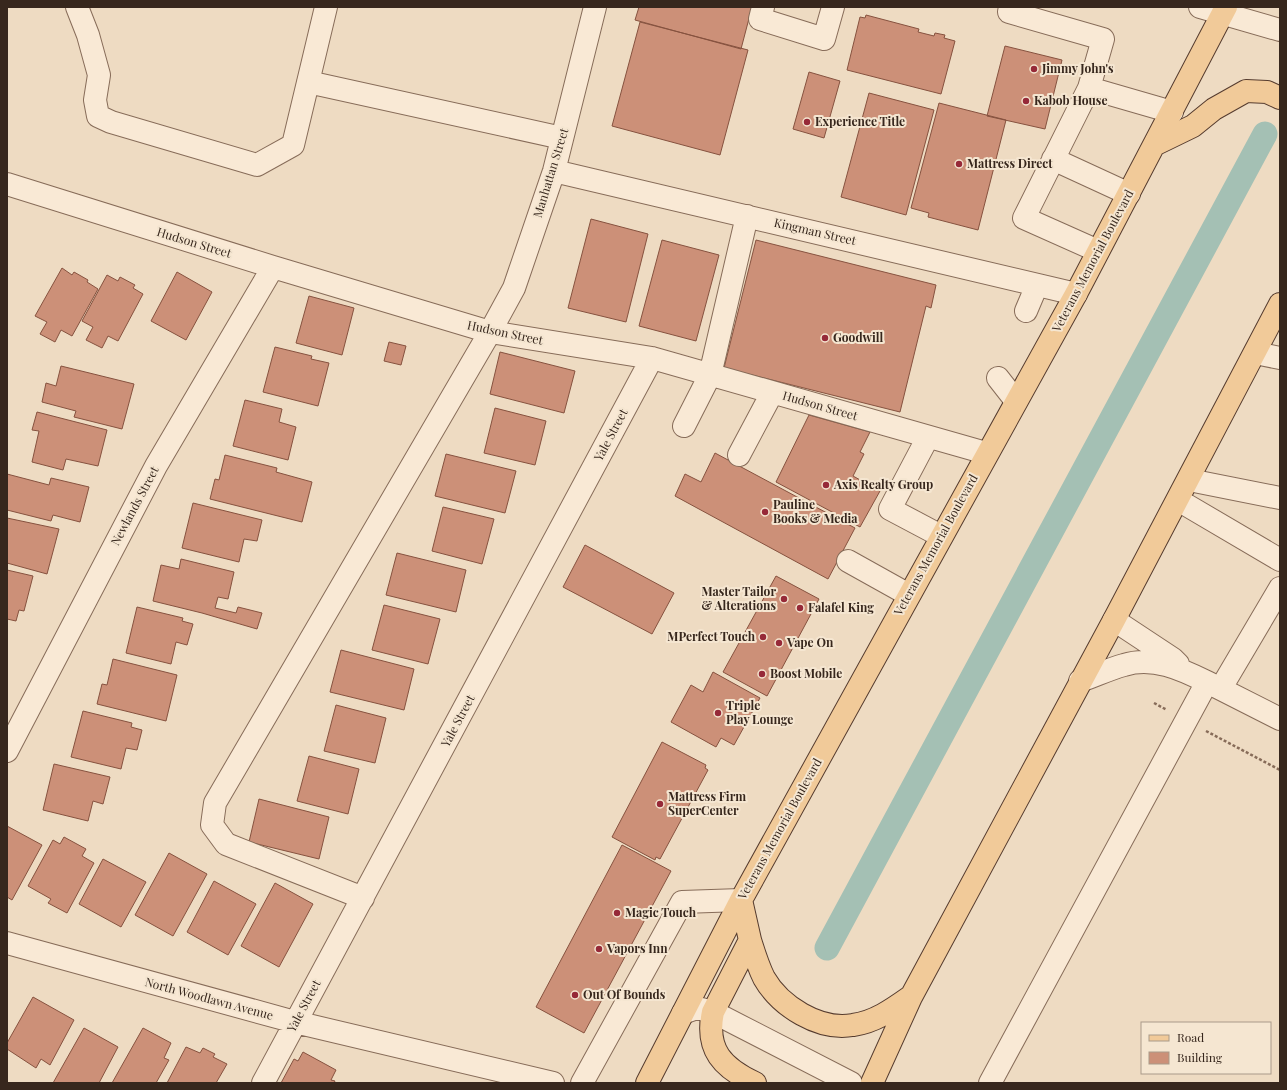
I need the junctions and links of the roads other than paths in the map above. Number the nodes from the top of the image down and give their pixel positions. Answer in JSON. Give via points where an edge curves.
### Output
{"nodes":[{"id":1,"x":77,"y":7,"type":"edge"},
{"id":2,"x":326,"y":7,"type":"edge"},
{"id":3,"x":595,"y":7,"type":"edge"},
{"id":4,"x":763,"y":7,"type":"edge"},
{"id":5,"x":833,"y":7,"type":"edge"},
{"id":6,"x":1010,"y":7,"type":"edge"},
{"id":7,"x":1200,"y":7,"type":"edge"},
{"id":8,"x":1224,"y":11,"type":"edge"},
{"id":9,"x":1280,"y":30,"type":"edge"},
{"id":10,"x":308,"y":82,"type":"junction"},
{"id":11,"x":1089,"y":88,"type":"junction"},
{"id":12,"x":1280,"y":98,"type":"edge"},
{"id":13,"x":1172,"y":112,"type":"junction"},
{"id":14,"x":562,"y":138,"type":"junction"},
{"id":15,"x":1156,"y":144,"type":"junction"},
{"id":16,"x":1053,"y":159,"type":"junction"},
{"id":17,"x":554,"y":171,"type":"junction"},
{"id":18,"x":7,"y":184,"type":"edge"},
{"id":19,"x":1129,"y":194,"type":"junction"},
{"id":20,"x":747,"y":216,"type":"junction"},
{"id":21,"x":1098,"y":251,"type":"junction"},
{"id":22,"x":273,"y":267,"type":"junction"},
{"id":23,"x":1037,"y":285,"type":"junction"},
{"id":24,"x":1076,"y":294,"type":"junction"},
{"id":25,"x":1280,"y":304,"type":"edge"},
{"id":26,"x":1026,"y":311,"type":"dead end"},
{"id":27,"x":490,"y":332,"type":"junction"},
{"id":28,"x":1256,"y":353,"type":"junction"},
{"id":29,"x":652,"y":358,"type":"junction"},
{"id":30,"x":1280,"y":358,"type":"edge"},
{"id":31,"x":710,"y":375,"type":"junction"},
{"id":32,"x":998,"y":378,"type":"dead end"},
{"id":33,"x":772,"y":393,"type":"junction"},
{"id":34,"x":1016,"y":401,"type":"junction"},
{"id":35,"x":684,"y":426,"type":"dead end"},
{"id":36,"x":928,"y":437,"type":"junction"},
{"id":37,"x":986,"y":453,"type":"junction"},
{"id":38,"x":739,"y":455,"type":"dead end"},
{"id":39,"x":1189,"y":480,"type":"junction"},
{"id":40,"x":1280,"y":498,"type":"edge"},
{"id":41,"x":1178,"y":500,"type":"junction"},
{"id":42,"x":941,"y":536,"type":"junction"},
{"id":43,"x":1280,"y":560,"type":"edge"},
{"id":44,"x":848,"y":561,"type":"dead end"},
{"id":45,"x":1280,"y":588,"type":"edge"},
{"id":46,"x":908,"y":595,"type":"junction"},
{"id":47,"x":1114,"y":620,"type":"junction"},
{"id":48,"x":1182,"y":670,"type":"junction"},
{"id":49,"x":1080,"y":681,"type":"junction"},
{"id":50,"x":1214,"y":685,"type":"junction"},
{"id":51,"x":1278,"y":722,"type":"edge"},
{"id":52,"x":7,"y":751,"type":"edge"},
{"id":53,"x":362,"y":898,"type":"junction"},
{"id":54,"x":741,"y":900,"type":"junction"},
{"id":55,"x":750,"y":940,"type":"junction"},
{"id":56,"x":7,"y":943,"type":"edge"},
{"id":57,"x":911,"y":997,"type":"junction"},
{"id":58,"x":713,"y":1012,"type":"junction"},
{"id":59,"x":683,"y":1013,"type":"junction"},
{"id":60,"x":295,"y":1022,"type":"junction"},
{"id":61,"x":263,"y":1083,"type":"edge"},
{"id":62,"x":553,"y":1083,"type":"edge"},
{"id":63,"x":582,"y":1083,"type":"edge"},
{"id":64,"x":648,"y":1083,"type":"edge"},
{"id":65,"x":755,"y":1083,"type":"edge"},
{"id":66,"x":851,"y":1083,"type":"edge"},
{"id":67,"x":872,"y":1083,"type":"edge"},
{"id":68,"x":990,"y":1083,"type":"edge"}],
"edges":[{"from":1,"to":10,"type":"street","via":[[99,75],[95,100],[98,116],[110,122],[257,165],[293,145]]},
{"from":2,"to":10,"type":"street"},
{"from":3,"to":14,"type":"street","name":"Manhattan Street"},
{"from":4,"to":5,"type":"street","via":[[760,19],[824,39]]},
{"from":6,"to":11,"type":"street","via":[[1009,12],[1103,39]]},
{"from":7,"to":8,"type":"street"},
{"from":8,"to":9,"type":"street"},
{"from":8,"to":13,"type":"main road","name":"Veterans Memorial Boulevard"},
{"from":10,"to":14,"type":"street"},
{"from":11,"to":13,"type":"street"},
{"from":11,"to":16,"type":"street"},
{"from":12,"to":15,"type":"main road","via":[[1268,92],[1246,91],[1214,109],[1193,126]]},
{"from":13,"to":15,"type":"main road","name":"Veterans Memorial Boulevard"},
{"from":14,"to":17,"type":"street","name":"Manhattan Street"},
{"from":15,"to":19,"type":"main road","name":"Veterans Memorial Boulevard"},
{"from":16,"to":19,"type":"street"},
{"from":16,"to":21,"type":"street","via":[[1024,218]]},
{"from":17,"to":20,"type":"street","name":"Kingman Street"},
{"from":17,"to":27,"type":"street","name":"Manhattan Street","via":[[514,288]]},
{"from":18,"to":22,"type":"street","name":"Hudson Street"},
{"from":19,"to":21,"type":"main road","name":"Veterans Memorial Boulevard"},
{"from":20,"to":23,"type":"street","name":"Kingman Street"},
{"from":20,"to":31,"type":"street"},
{"from":21,"to":24,"type":"main road","name":"Veterans Memorial Boulevard"},
{"from":22,"to":27,"type":"street","name":"Hudson Street"},
{"from":22,"to":52,"type":"street","name":"Newlands Street","via":[[156,466]]},
{"from":23,"to":24,"type":"street","name":"Kingman Street"},
{"from":23,"to":26,"type":"street"},
{"from":24,"to":34,"type":"main road","name":"Veterans Memorial Boulevard"},
{"from":25,"to":28,"type":"main road"},
{"from":27,"to":29,"type":"street","name":"Hudson Street"},
{"from":27,"to":53,"type":"street","name":"Manhattan Street","via":[[215,803],[212,825],[226,844]]},
{"from":28,"to":30,"type":"street"},
{"from":28,"to":39,"type":"main road"},
{"from":29,"to":31,"type":"street","name":"Hudson Street"},
{"from":29,"to":53,"type":"street","name":"Yale Street"},
{"from":31,"to":33,"type":"street","name":"Hudson Street"},
{"from":31,"to":35,"type":"street"},
{"from":32,"to":34,"type":"street"},
{"from":33,"to":36,"type":"street","name":"Hudson Street"},
{"from":33,"to":38,"type":"street"},
{"from":34,"to":37,"type":"main road","name":"Veterans Memorial Boulevard"},
{"from":36,"to":37,"type":"street","name":"Hudson Street"},
{"from":36,"to":42,"type":"street","via":[[890,509]]},
{"from":37,"to":42,"type":"main road","name":"Veterans Memorial Boulevard"},
{"from":39,"to":40,"type":"street"},
{"from":39,"to":41,"type":"main road"},
{"from":41,"to":43,"type":"street"},
{"from":41,"to":47,"type":"main road"},
{"from":42,"to":46,"type":"main road","name":"Veterans Memorial Boulevard"},
{"from":44,"to":46,"type":"street"},
{"from":45,"to":50,"type":"street"},
{"from":46,"to":54,"type":"main road","name":"Veterans Memorial Boulevard"},
{"from":47,"to":48,"type":"street","via":[[1173,659]]},
{"from":47,"to":49,"type":"main road"},
{"from":48,"to":49,"type":"street","via":[[1153,662],[1125,664]]},
{"from":48,"to":50,"type":"street"},
{"from":49,"to":57,"type":"main road"},
{"from":50,"to":51,"type":"street"},
{"from":50,"to":68,"type":"street","via":[[1186,720]]},
{"from":53,"to":60,"type":"street","name":"Yale Street"},
{"from":54,"to":55,"type":"main road"},
{"from":54,"to":59,"type":"main road","name":"Veterans Memorial Boulevard"},
{"from":54,"to":63,"type":"street","via":[[682,902]]},
{"from":55,"to":57,"type":"main road","via":[[764,977],[774,992],[785,1003],[809,1018],[831,1025],[853,1025],[884,1015]]},
{"from":55,"to":58,"type":"main road"},
{"from":56,"to":60,"type":"street","name":"North Woodlawn Avenue"},
{"from":57,"to":67,"type":"main road"},
{"from":58,"to":59,"type":"street","via":[[697,1008]]},
{"from":58,"to":65,"type":"main road","via":[[710,1024],[711,1037],[717,1055],[730,1070]]},
{"from":58,"to":66,"type":"street"},
{"from":59,"to":64,"type":"main road","name":"Veterans Memorial Boulevard"},
{"from":60,"to":61,"type":"street","name":"Yale Street"},
{"from":60,"to":62,"type":"street","name":"North Woodlawn Avenue"}]}
